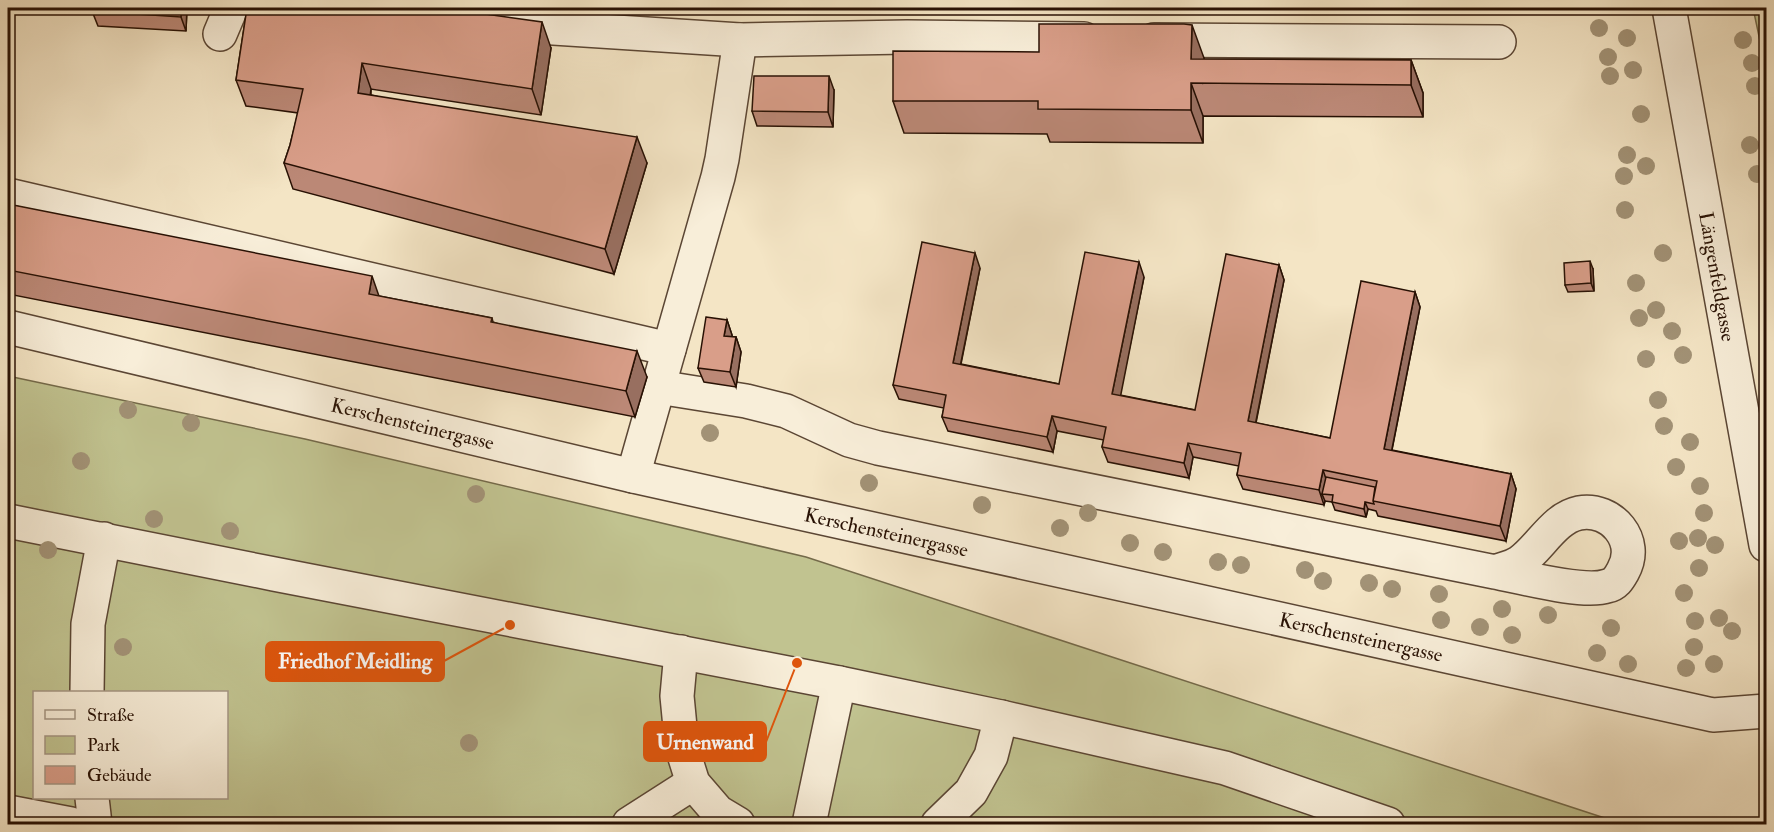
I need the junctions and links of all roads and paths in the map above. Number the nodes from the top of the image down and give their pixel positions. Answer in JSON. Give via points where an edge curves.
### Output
{"nodes":[{"id":1,"x":410,"y":8,"type":"edge"},
{"id":2,"x":1669,"y":8,"type":"edge"},
{"id":3,"x":740,"y":40,"type":"junction"},
{"id":4,"x":1499,"y":42,"type":"dead end"},
{"id":5,"x":8,"y":195,"type":"edge"},
{"id":6,"x":8,"y":327,"type":"edge"},
{"id":7,"x":669,"y":349,"type":"junction"},
{"id":8,"x":658,"y":387,"type":"junction"},
{"id":9,"x":633,"y":476,"type":"junction"},
{"id":10,"x":8,"y":520,"type":"edge"},
{"id":11,"x":104,"y":539,"type":"junction"},
{"id":12,"x":1767,"y":545,"type":"edge"},
{"id":13,"x":1495,"y":572,"type":"dead end"},
{"id":14,"x":681,"y":652,"type":"junction"},
{"id":15,"x":838,"y":683,"type":"junction"},
{"id":16,"x":87,"y":691,"type":"edge"},
{"id":17,"x":1767,"y":711,"type":"edge"},
{"id":18,"x":1001,"y":717,"type":"junction"},
{"id":19,"x":693,"y":783,"type":"junction"},
{"id":20,"x":92,"y":799,"type":"edge"},
{"id":21,"x":8,"y":812,"type":"edge"},
{"id":22,"x":71,"y":825,"type":"edge"},
{"id":23,"x":95,"y":825,"type":"edge"},
{"id":24,"x":629,"y":825,"type":"edge"},
{"id":25,"x":738,"y":825,"type":"edge"},
{"id":26,"x":808,"y":825,"type":"edge"},
{"id":27,"x":938,"y":825,"type":"edge"},
{"id":28,"x":1388,"y":825,"type":"edge"}],
"edges":[{"from":1,"to":3,"type":"street","via":[[538,27]]},
{"from":2,"to":12,"type":"street","name":"Längenfeldgasse"},
{"from":3,"to":4,"type":"street","via":[[907,37]]},
{"from":3,"to":7,"type":"street","via":[[722,159]]},
{"from":5,"to":7,"type":"street"},
{"from":6,"to":9,"type":"street","name":"Kerschensteinergasse"},
{"from":7,"to":8,"type":"street"},
{"from":8,"to":9,"type":"street"},
{"from":8,"to":13,"type":"street","via":[[786,411],[849,440],[879,448]]},
{"from":9,"to":17,"type":"street","name":"Kerschensteinergasse","via":[[1713,715]]},
{"from":10,"to":11,"type":"street"},
{"from":11,"to":14,"type":"street"},
{"from":11,"to":16,"type":"street","via":[[88,624]]},
{"from":14,"to":15,"type":"street"},
{"from":14,"to":19,"type":"street","via":[[678,707],[682,748]]},
{"from":15,"to":18,"type":"street"},
{"from":15,"to":26,"type":"street"},
{"from":18,"to":27,"type":"street","via":[[991,756],[970,792]]},
{"from":18,"to":28,"type":"street","via":[[1225,768]]},
{"from":19,"to":24,"type":"street"},
{"from":19,"to":25,"type":"street","via":[[718,812]]},
{"from":20,"to":23,"type":"street"},
{"from":21,"to":22,"type":"street"}]}
